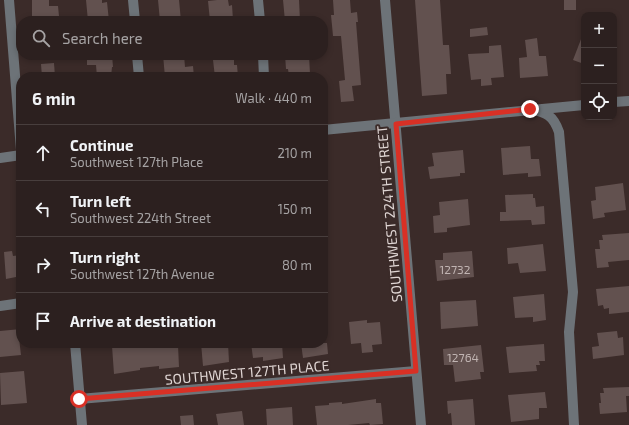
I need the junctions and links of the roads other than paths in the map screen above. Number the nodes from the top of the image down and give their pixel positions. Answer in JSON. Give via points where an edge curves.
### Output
{"nodes":[{"id":1,"x":9,"y":0,"type":"edge"},
{"id":2,"x":133,"y":0,"type":"edge"},
{"id":3,"x":258,"y":0,"type":"edge"},
{"id":4,"x":385,"y":0,"type":"edge"},
{"id":5,"x":134,"y":16,"type":"edge"},
{"id":6,"x":260,"y":16,"type":"edge"},
{"id":7,"x":5,"y":26,"type":"edge"},
{"id":8,"x":137,"y":60,"type":"edge"},
{"id":9,"x":262,"y":60,"type":"edge"},
{"id":10,"x":139,"y":72,"type":"edge"},
{"id":11,"x":264,"y":72,"type":"edge"},
{"id":12,"x":629,"y":101,"type":"edge"},
{"id":13,"x":617,"y":102,"type":"edge"},
{"id":14,"x":581,"y":105,"type":"edge"},
{"id":15,"x":530,"y":109,"type":"junction"},
{"id":16,"x":16,"y":111,"type":"edge"},
{"id":17,"x":396,"y":124,"type":"junction"},
{"id":18,"x":328,"y":130,"type":"edge"},
{"id":19,"x":16,"y":156,"type":"edge"},
{"id":20,"x":0,"y":158,"type":"edge"},
{"id":21,"x":16,"y":304,"type":"edge"},
{"id":22,"x":0,"y":306,"type":"edge"},
{"id":23,"x":75,"y":348,"type":"edge"},
{"id":24,"x":416,"y":371,"type":"junction"},
{"id":25,"x":79,"y":399,"type":"junction"},
{"id":26,"x":82,"y":425,"type":"edge"},
{"id":27,"x":421,"y":425,"type":"edge"},
{"id":28,"x":574,"y":425,"type":"edge"}],
"edges":[{"from":1,"to":7,"type":"street"},
{"from":2,"to":5,"type":"street"},
{"from":3,"to":6,"type":"street"},
{"from":4,"to":17,"type":"street","name":"SOUTHWEST 224TH STREET"},
{"from":7,"to":16,"type":"street"},
{"from":8,"to":10,"type":"street"},
{"from":9,"to":11,"type":"street"},
{"from":12,"to":13,"type":"street"},
{"from":14,"to":15,"type":"street"},
{"from":15,"to":17,"type":"street"},
{"from":15,"to":28,"type":"street","via":[[546,113],[555,121],[559,132],[573,292],[569,332]]},
{"from":17,"to":18,"type":"street"},
{"from":17,"to":24,"type":"street","name":"SOUTHWEST 224TH STREET"},
{"from":19,"to":20,"type":"street"},
{"from":21,"to":22,"type":"street"},
{"from":23,"to":25,"type":"street"},
{"from":24,"to":25,"type":"street","name":"SOUTHWEST 127TH PLACE"},
{"from":24,"to":27,"type":"street","name":"SOUTHWEST 224TH STREET"},
{"from":25,"to":26,"type":"street"}]}
